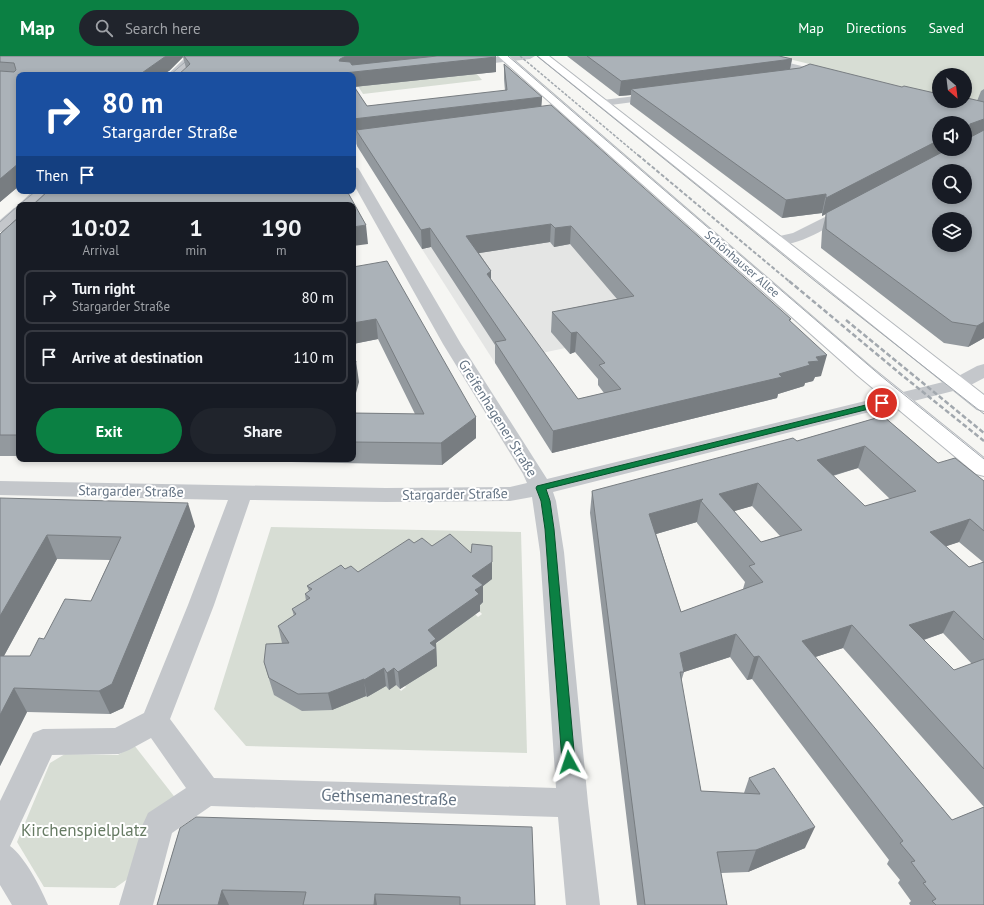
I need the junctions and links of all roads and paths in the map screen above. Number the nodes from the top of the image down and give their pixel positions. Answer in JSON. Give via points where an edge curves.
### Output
{"nodes":[{"id":1,"x":193,"y":56,"type":"edge"},
{"id":2,"x":530,"y":56,"type":"edge"},
{"id":3,"x":543,"y":56,"type":"edge"},
{"id":4,"x":748,"y":56,"type":"edge"},
{"id":5,"x":504,"y":57,"type":"edge"},
{"id":6,"x":456,"y":64,"type":"dead end"},
{"id":7,"x":175,"y":72,"type":"edge"},
{"id":8,"x":813,"y":72,"type":"junction"},
{"id":9,"x":836,"y":77,"type":"edge"},
{"id":10,"x":797,"y":78,"type":"edge"},
{"id":11,"x":668,"y":95,"type":"edge"},
{"id":12,"x":603,"y":103,"type":"junction"},
{"id":13,"x":399,"y":136,"type":"edge"},
{"id":14,"x":356,"y":141,"type":"edge"},
{"id":15,"x":356,"y":176,"type":"edge"},
{"id":16,"x":38,"y":194,"type":"edge"},
{"id":17,"x":864,"y":201,"type":"edge"},
{"id":18,"x":28,"y":202,"type":"edge"},
{"id":19,"x":16,"y":214,"type":"edge"},
{"id":20,"x":0,"y":228,"type":"edge"},
{"id":21,"x":776,"y":241,"type":"junction"},
{"id":22,"x":984,"y":370,"type":"edge"},
{"id":23,"x":958,"y":384,"type":"junction"},
{"id":24,"x":898,"y":400,"type":"junction"},
{"id":25,"x":984,"y":405,"type":"edge"},
{"id":26,"x":984,"y":469,"type":"edge"},
{"id":27,"x":0,"y":488,"type":"edge"},
{"id":28,"x":540,"y":488,"type":"junction"},
{"id":29,"x":242,"y":492,"type":"junction"},
{"id":30,"x":155,"y":721,"type":"junction"},
{"id":31,"x":206,"y":792,"type":"junction"},
{"id":32,"x":572,"y":803,"type":"junction"},
{"id":33,"x":0,"y":835,"type":"edge"},
{"id":34,"x":0,"y":858,"type":"edge"},
{"id":35,"x":31,"y":905,"type":"edge"},
{"id":36,"x":136,"y":905,"type":"edge"},
{"id":37,"x":582,"y":905,"type":"edge"}],
"edges":[{"from":1,"to":7,"type":"street"},
{"from":2,"to":5,"type":"street"},
{"from":3,"to":12,"type":"main road"},
{"from":4,"to":8,"type":"street"},
{"from":5,"to":6,"type":"street"},
{"from":5,"to":24,"type":"main road","name":"Schönhauser Allee","via":[[563,115]]},
{"from":8,"to":9,"type":"street"},
{"from":8,"to":10,"type":"street"},
{"from":11,"to":12,"type":"street"},
{"from":12,"to":21,"type":"main road"},
{"from":13,"to":14,"type":"street"},
{"from":15,"to":28,"type":"street","name":"Greifenhagener Straße","via":[[452,344],[534,474]]},
{"from":16,"to":18,"type":"street"},
{"from":17,"to":21,"type":"street","via":[[797,237]]},
{"from":19,"to":20,"type":"street"},
{"from":21,"to":23,"type":"main road"},
{"from":22,"to":23,"type":"street","name":"Stargarder Straße"},
{"from":23,"to":24,"type":"street","name":"Stargarder Straße"},
{"from":23,"to":25,"type":"main road"},
{"from":24,"to":26,"type":"main road","name":"Schönhauser Allee"},
{"from":24,"to":28,"type":"street","name":"Stargarder Straße"},
{"from":27,"to":29,"type":"street","name":"Stargarder Straße"},
{"from":28,"to":29,"type":"street","name":"Stargarder Straße","via":[[510,494]]},
{"from":28,"to":32,"type":"street","name":"Greifenhagener Straße","via":[[545,501],[550,537]]},
{"from":29,"to":30,"type":"street"},
{"from":30,"to":31,"type":"street"},
{"from":30,"to":33,"type":"street","via":[[119,741],[43,742]]},
{"from":31,"to":32,"type":"street","name":"Gethsemanestraße"},
{"from":31,"to":36,"type":"street","via":[[159,824]]},
{"from":32,"to":37,"type":"street","name":"Greifenhagener Straße"},
{"from":34,"to":35,"type":"street"}]}
